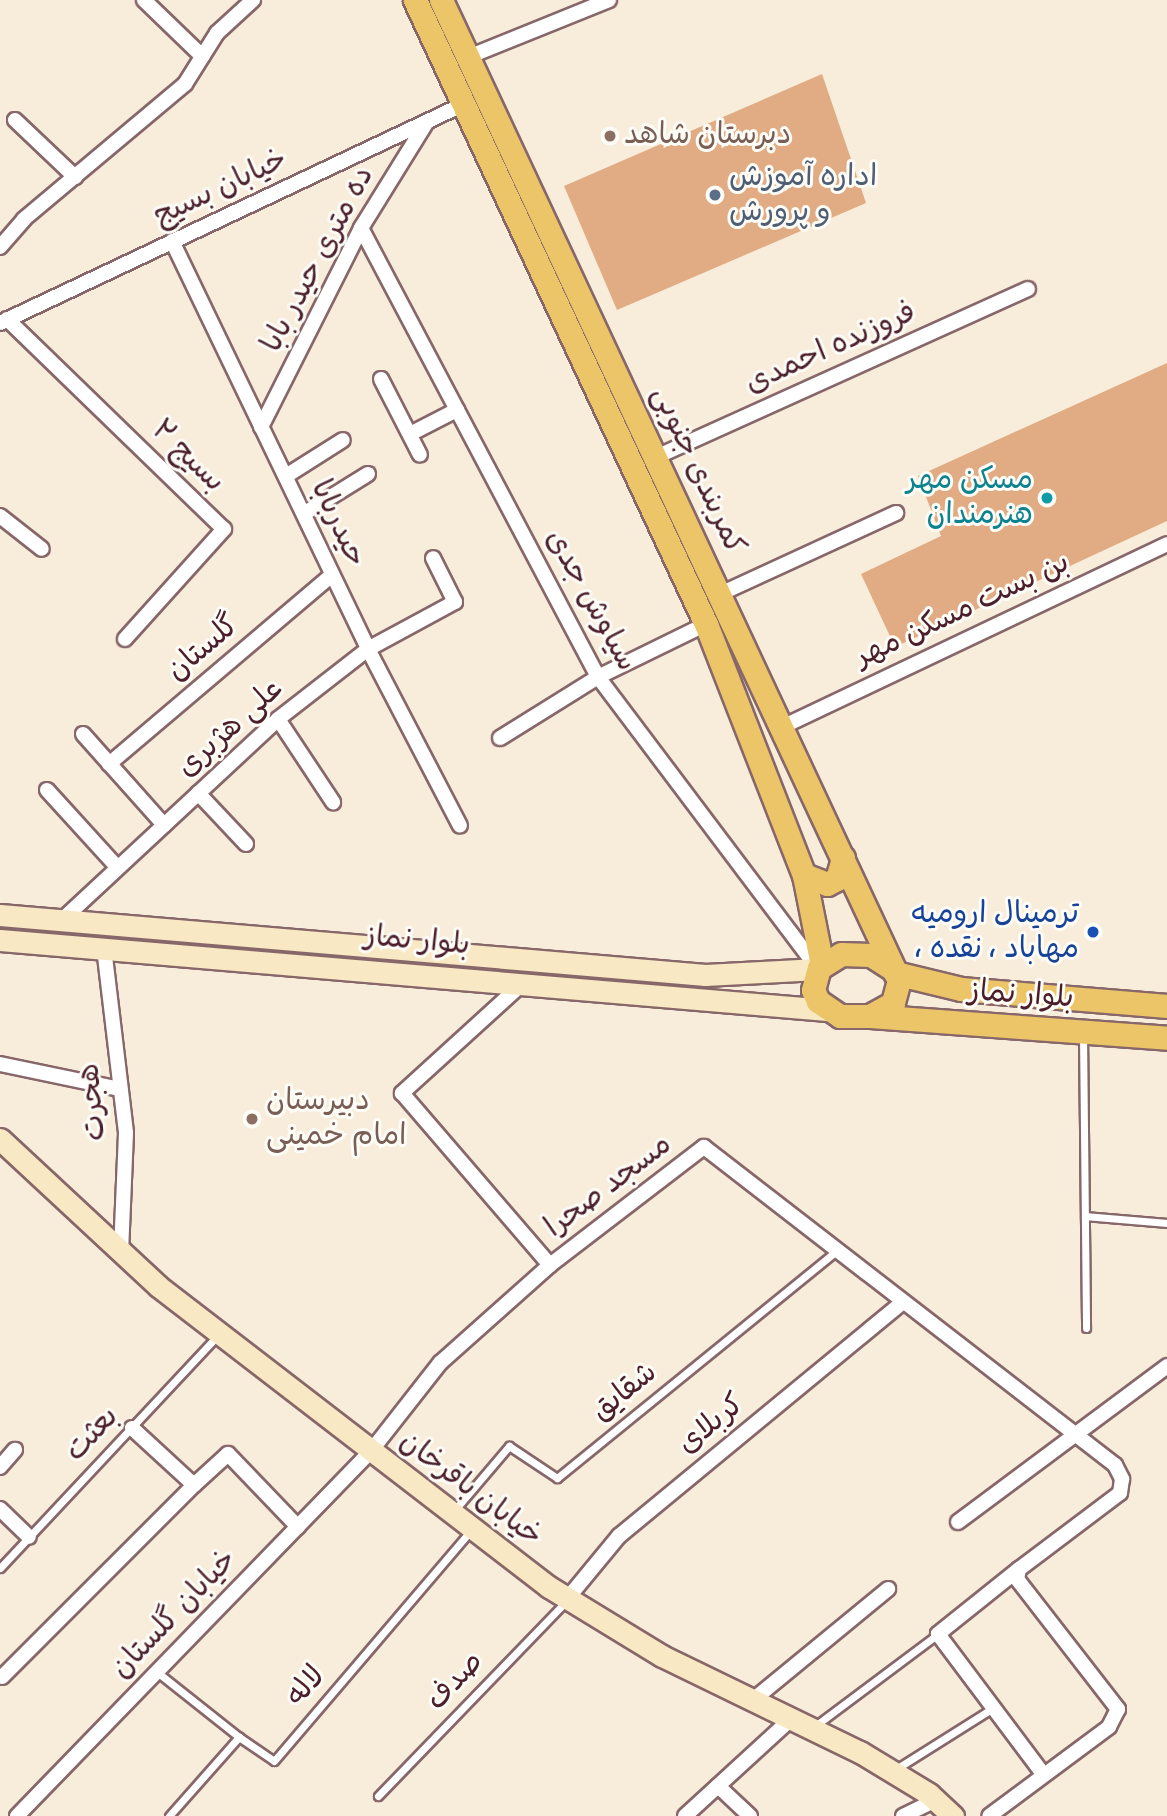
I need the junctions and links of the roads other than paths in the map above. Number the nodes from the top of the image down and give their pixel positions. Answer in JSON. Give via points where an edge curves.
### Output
{"nodes":[{"id":1,"x":144,"y":0,"type":"edge"},
{"id":2,"x":253,"y":0,"type":"edge"},
{"id":3,"x":415,"y":0,"type":"edge"},
{"id":4,"x":441,"y":0,"type":"edge"},
{"id":5,"x":609,"y":0,"type":"edge"},
{"id":6,"x":202,"y":56,"type":"junction"},
{"id":7,"x":468,"y":57,"type":"junction"},
{"id":8,"x":446,"y":67,"type":"junction"},
{"id":9,"x":485,"y":94,"type":"junction"},
{"id":10,"x":464,"y":104,"type":"junction"},
{"id":11,"x":15,"y":120,"type":"dead end"},
{"id":12,"x":427,"y":122,"type":"junction"},
{"id":13,"x":75,"y":177,"type":"junction"},
{"id":14,"x":362,"y":228,"type":"junction"},
{"id":15,"x":172,"y":241,"type":"junction"},
{"id":16,"x":0,"y":247,"type":"edge"},
{"id":17,"x":560,"y":253,"type":"junction"},
{"id":18,"x":539,"y":264,"type":"junction"},
{"id":19,"x":1028,"y":289,"type":"dead end"},
{"id":20,"x":4,"y":321,"type":"edge"},
{"id":21,"x":381,"y":379,"type":"dead end"},
{"id":22,"x":457,"y":410,"type":"junction"},
{"id":23,"x":261,"y":427,"type":"junction"},
{"id":24,"x":410,"y":434,"type":"junction"},
{"id":25,"x":343,"y":440,"type":"dead end"},
{"id":26,"x":420,"y":455,"type":"dead end"},
{"id":27,"x":656,"y":457,"type":"junction"},
{"id":28,"x":368,"y":474,"type":"dead end"},
{"id":29,"x":286,"y":476,"type":"junction"},
{"id":30,"x":305,"y":513,"type":"junction"},
{"id":31,"x":895,"y":513,"type":"dead end"},
{"id":32,"x":0,"y":516,"type":"edge"},
{"id":33,"x":1167,"y":544,"type":"edge"},
{"id":34,"x":42,"y":549,"type":"dead end"},
{"id":35,"x":433,"y":558,"type":"dead end"},
{"id":36,"x":332,"y":576,"type":"junction"},
{"id":37,"x":720,"y":594,"type":"junction"},
{"id":38,"x":706,"y":624,"type":"junction"},
{"id":39,"x":125,"y":639,"type":"dead end"},
{"id":40,"x":368,"y":649,"type":"junction"},
{"id":41,"x":598,"y":677,"type":"junction"},
{"id":42,"x":278,"y":719,"type":"junction"},
{"id":43,"x":782,"y":727,"type":"junction"},
{"id":44,"x":83,"y":734,"type":"dead end"},
{"id":45,"x":500,"y":738,"type":"dead end"},
{"id":46,"x":109,"y":764,"type":"junction"},
{"id":47,"x":47,"y":790,"type":"dead end"},
{"id":48,"x":198,"y":793,"type":"junction"},
{"id":49,"x":333,"y":802,"type":"dead end"},
{"id":50,"x":164,"y":825,"type":"junction"},
{"id":51,"x":460,"y":826,"type":"dead end"},
{"id":52,"x":246,"y":844,"type":"dead end"},
{"id":53,"x":843,"y":858,"type":"junction"},
{"id":54,"x":118,"y":868,"type":"junction"},
{"id":55,"x":804,"y":875,"type":"junction"},
{"id":56,"x":0,"y":915,"type":"edge"},
{"id":57,"x":62,"y":920,"type":"junction"},
{"id":58,"x":0,"y":940,"type":"edge"},
{"id":59,"x":104,"y":948,"type":"junction"},
{"id":60,"x":820,"y":967,"type":"junction"},
{"id":61,"x":895,"y":971,"type":"junction"},
{"id":62,"x":752,"y":972,"type":"junction"},
{"id":63,"x":523,"y":984,"type":"junction"},
{"id":64,"x":961,"y":989,"type":"junction"},
{"id":65,"x":759,"y":1004,"type":"junction"},
{"id":66,"x":1167,"y":1006,"type":"edge"},
{"id":67,"x":828,"y":1010,"type":"junction"},
{"id":68,"x":870,"y":1016,"type":"junction"},
{"id":69,"x":958,"y":1023,"type":"junction"},
{"id":70,"x":1083,"y":1032,"type":"junction"},
{"id":71,"x":1167,"y":1038,"type":"edge"},
{"id":72,"x":0,"y":1064,"type":"edge"},
{"id":73,"x":120,"y":1089,"type":"junction"},
{"id":74,"x":0,"y":1139,"type":"edge"},
{"id":75,"x":1085,"y":1216,"type":"junction"},
{"id":76,"x":1167,"y":1223,"type":"edge"},
{"id":77,"x":836,"y":1251,"type":"junction"},
{"id":78,"x":121,"y":1252,"type":"junction"},
{"id":79,"x":550,"y":1265,"type":"junction"},
{"id":80,"x":902,"y":1303,"type":"junction"},
{"id":81,"x":1086,"y":1328,"type":"dead end"},
{"id":82,"x":220,"y":1334,"type":"junction"},
{"id":83,"x":1167,"y":1366,"type":"edge"},
{"id":84,"x":132,"y":1428,"type":"junction"},
{"id":85,"x":1077,"y":1433,"type":"junction"},
{"id":86,"x":15,"y":1450,"type":"dead end"},
{"id":87,"x":370,"y":1451,"type":"junction"},
{"id":88,"x":0,"y":1467,"type":"edge"},
{"id":89,"x":194,"y":1485,"type":"junction"},
{"id":90,"x":0,"y":1508,"type":"edge"},
{"id":91,"x":451,"y":1514,"type":"junction"},
{"id":92,"x":958,"y":1522,"type":"dead end"},
{"id":93,"x":298,"y":1527,"type":"junction"},
{"id":94,"x":471,"y":1530,"type":"junction"},
{"id":95,"x":29,"y":1537,"type":"junction"},
{"id":96,"x":0,"y":1568,"type":"edge"},
{"id":97,"x":1019,"y":1569,"type":"junction"},
{"id":98,"x":888,"y":1589,"type":"dead end"},
{"id":99,"x":567,"y":1599,"type":"junction"},
{"id":100,"x":938,"y":1634,"type":"junction"},
{"id":101,"x":156,"y":1672,"type":"junction"},
{"id":102,"x":2,"y":1677,"type":"dead end"},
{"id":103,"x":753,"y":1700,"type":"junction"},
{"id":104,"x":993,"y":1708,"type":"junction"},
{"id":105,"x":791,"y":1719,"type":"junction"},
{"id":106,"x":812,"y":1729,"type":"junction"},
{"id":107,"x":239,"y":1737,"type":"junction"},
{"id":108,"x":892,"y":1772,"type":"junction"},
{"id":109,"x":1044,"y":1775,"type":"junction"},
{"id":110,"x":718,"y":1786,"type":"junction"},
{"id":111,"x":379,"y":1796,"type":"dead end"},
{"id":112,"x":936,"y":1800,"type":"junction"},
{"id":113,"x":17,"y":1816,"type":"edge"},
{"id":114,"x":169,"y":1816,"type":"edge"},
{"id":115,"x":685,"y":1816,"type":"edge"},
{"id":116,"x":750,"y":1816,"type":"edge"},
{"id":117,"x":903,"y":1816,"type":"edge"},
{"id":118,"x":953,"y":1816,"type":"edge"},
{"id":119,"x":989,"y":1816,"type":"edge"}],
"edges":[{"from":1,"to":6,"type":"street"},
{"from":2,"to":6,"type":"street","via":[[217,33]]},
{"from":3,"to":8,"type":"main road","name":"کمربندی جنوبی"},
{"from":4,"to":7,"type":"main road","name":"کمربندی جنوبی"},
{"from":5,"to":7,"type":"street"},
{"from":6,"to":13,"type":"street","via":[[185,84]]},
{"from":7,"to":8,"type":"main road"},
{"from":7,"to":9,"type":"main road","name":"کمربندی جنوبی"},
{"from":8,"to":10,"type":"main road","name":"کمربندی جنوبی"},
{"from":9,"to":10,"type":"main road"},
{"from":9,"to":17,"type":"main road","name":"کمربندی جنوبی"},
{"from":10,"to":12,"type":"street","name":"خیابان بسیج"},
{"from":10,"to":18,"type":"main road","name":"کمربندی جنوبی"},
{"from":11,"to":13,"type":"street"},
{"from":12,"to":14,"type":"street","name":"ده متری حیدر بابا"},
{"from":12,"to":15,"type":"street","name":"خیابان بسیج"},
{"from":13,"to":16,"type":"street","via":[[24,219]]},
{"from":14,"to":22,"type":"street","name":"سیاوش جدی"},
{"from":14,"to":23,"type":"street","name":"ده متری حیدر بابا"},
{"from":15,"to":20,"type":"street","name":"خیابان بسیج"},
{"from":15,"to":23,"type":"street","name":"حیدربابا"},
{"from":17,"to":18,"type":"main road"},
{"from":17,"to":27,"type":"main road","name":"کمربندی جنوبی"},
{"from":18,"to":38,"type":"main road","name":"کمربندی جنوبی"},
{"from":19,"to":27,"type":"street","name":"فروزنده احمدی"},
{"from":20,"to":39,"type":"street","name":"بسیج ۲","via":[[224,529]]},
{"from":21,"to":24,"type":"street"},
{"from":22,"to":24,"type":"street"},
{"from":22,"to":41,"type":"street","name":"سیاوش جدی"},
{"from":23,"to":29,"type":"street","name":"حیدربابا"},
{"from":24,"to":26,"type":"street"},
{"from":25,"to":29,"type":"street"},
{"from":27,"to":37,"type":"main road","name":"کمربندی جنوبی"},
{"from":28,"to":30,"type":"street"},
{"from":29,"to":30,"type":"street","name":"حیدربابا"},
{"from":30,"to":36,"type":"street","name":"حیدربابا"},
{"from":31,"to":37,"type":"street"},
{"from":32,"to":34,"type":"street"},
{"from":33,"to":43,"type":"street","name":"بن بست مسکن مهر"},
{"from":35,"to":40,"type":"street","name":"علی هژبری","via":[[455,602]]},
{"from":36,"to":40,"type":"street","name":"حیدربابا"},
{"from":36,"to":46,"type":"street","name":"گلستان"},
{"from":37,"to":43,"type":"main road","name":"کمربندی جنوبی"},
{"from":38,"to":41,"type":"street"},
{"from":38,"to":55,"type":"main road","name":"کمربندی جنوبی"},
{"from":40,"to":42,"type":"street","name":"علی هژبری"},
{"from":40,"to":51,"type":"street","name":"حیدربابا"},
{"from":41,"to":45,"type":"street"},
{"from":41,"to":60,"type":"street","name":"سیاوش جدی"},
{"from":42,"to":48,"type":"street","name":"علی هژبری"},
{"from":42,"to":49,"type":"street"},
{"from":43,"to":53,"type":"main road","name":"کمربندی جنوبی"},
{"from":44,"to":46,"type":"street"},
{"from":46,"to":50,"type":"street"},
{"from":47,"to":54,"type":"street"},
{"from":48,"to":50,"type":"street","name":"علی هژبری"},
{"from":48,"to":52,"type":"street"},
{"from":50,"to":54,"type":"street","name":"علی هژبری"},
{"from":53,"to":55,"type":"main road","via":[[837,879],[827,884]]},
{"from":53,"to":61,"type":"main road","name":"کمربندی جنوبی"},
{"from":54,"to":57,"type":"street","name":"علی هژبری"},
{"from":55,"to":60,"type":"main road","name":"کمربندی جنوبی"},
{"from":56,"to":57,"type":"main road","name":"بلوار نماز"},
{"from":57,"to":62,"type":"main road","name":"بلوار نماز","via":[[705,975]]},
{"from":58,"to":59,"type":"main road","name":"بلوار نماز"},
{"from":59,"to":63,"type":"main road","name":"بلوار نماز"},
{"from":59,"to":73,"type":"street","name":"هجرت"},
{"from":60,"to":61,"type":"main road","via":[[841,954],[856,953],[884,961]]},
{"from":60,"to":62,"type":"main road","name":"بلوار نماز"},
{"from":60,"to":67,"type":"main road","via":[[813,990]]},
{"from":61,"to":64,"type":"main road","name":"بلوار نماز"},
{"from":61,"to":68,"type":"main road","via":[[899,992],[893,1003]]},
{"from":62,"to":65,"type":"main road","via":[[767,987]]},
{"from":63,"to":65,"type":"main road","name":"بلوار نماز"},
{"from":63,"to":79,"type":"street","name":"مسجد صحرا","via":[[402,1093]]},
{"from":64,"to":66,"type":"main road","name":"بلوار نماز"},
{"from":64,"to":69,"type":"main road","via":[[948,1003]]},
{"from":65,"to":67,"type":"main road","name":"بلوار نماز"},
{"from":67,"to":68,"type":"main road","via":[[840,1016]]},
{"from":68,"to":69,"type":"main road","name":"بلوار نماز"},
{"from":69,"to":70,"type":"main road","name":"بلوار نماز"},
{"from":70,"to":71,"type":"main road","name":"بلوار نماز"},
{"from":70,"to":75,"type":"lane"},
{"from":72,"to":73,"type":"street"},
{"from":73,"to":78,"type":"street","name":"هجرت","via":[[125,1133]]},
{"from":74,"to":78,"type":"main road","name":"خیابان باقرخان"},
{"from":75,"to":76,"type":"lane"},
{"from":75,"to":81,"type":"lane"},
{"from":77,"to":79,"type":"street","name":"مسجد صحرا","via":[[704,1147]]},
{"from":77,"to":80,"type":"street","name":"مسجد صحرا"},
{"from":77,"to":91,"type":"lane","name":"شقایق","via":[[557,1478],[509,1446]]},
{"from":78,"to":82,"type":"main road","name":"خیابان باقرخان"},
{"from":79,"to":87,"type":"street","name":"خیابان گلستان","via":[[440,1363]]},
{"from":80,"to":85,"type":"street","name":"مسجد صحرا"},
{"from":80,"to":99,"type":"street","name":"کربلای","via":[[619,1536]]},
{"from":82,"to":84,"type":"lane","name":"بعثت"},
{"from":82,"to":87,"type":"main road","name":"خیابان باقرخان"},
{"from":83,"to":85,"type":"street"},
{"from":84,"to":89,"type":"street"},
{"from":84,"to":95,"type":"lane","name":"بعثت"},
{"from":85,"to":92,"type":"street"},
{"from":85,"to":97,"type":"street","name":"مسجد صحرا","via":[[1115,1465],[1122,1479],[1120,1493]]},
{"from":86,"to":88,"type":"street"},
{"from":87,"to":91,"type":"main road","name":"خیابان باقرخان"},
{"from":87,"to":93,"type":"street","name":"خیابان گلستان"},
{"from":89,"to":93,"type":"street","via":[[229,1454]]},
{"from":89,"to":102,"type":"street"},
{"from":90,"to":95,"type":"street"},
{"from":91,"to":94,"type":"main road","name":"خیابان باقرخان"},
{"from":93,"to":101,"type":"street","name":"خیابان گلستان"},
{"from":94,"to":99,"type":"main road","name":"خیابان باقرخان"},
{"from":94,"to":107,"type":"lane","name":"لاله","via":[[274,1760]]},
{"from":95,"to":96,"type":"lane","name":"بعثت"},
{"from":97,"to":100,"type":"street"},
{"from":97,"to":109,"type":"street","via":[[1022,1590],[1118,1709],[1109,1727]]},
{"from":98,"to":103,"type":"street"},
{"from":99,"to":103,"type":"main road","name":"خیابان باقرخان","via":[[662,1656]]},
{"from":99,"to":111,"type":"lane","name":"صدف"},
{"from":100,"to":104,"type":"street"},
{"from":100,"to":106,"type":"lane"},
{"from":101,"to":107,"type":"lane"},
{"from":101,"to":113,"type":"street","name":"خیابان گلستان"},
{"from":103,"to":105,"type":"main road","name":"خیابان باقرخان"},
{"from":104,"to":108,"type":"lane"},
{"from":104,"to":109,"type":"street"},
{"from":105,"to":106,"type":"main road","name":"خیابان باقرخان"},
{"from":105,"to":110,"type":"street"},
{"from":106,"to":108,"type":"main road","name":"خیابان باقرخان"},
{"from":107,"to":114,"type":"lane"},
{"from":108,"to":112,"type":"main road","name":"خیابان باقرخان"},
{"from":109,"to":119,"type":"street"},
{"from":110,"to":115,"type":"street"},
{"from":110,"to":116,"type":"street"},
{"from":112,"to":117,"type":"street"},
{"from":112,"to":118,"type":"main road","name":"خیابان باقرخان"}]}
